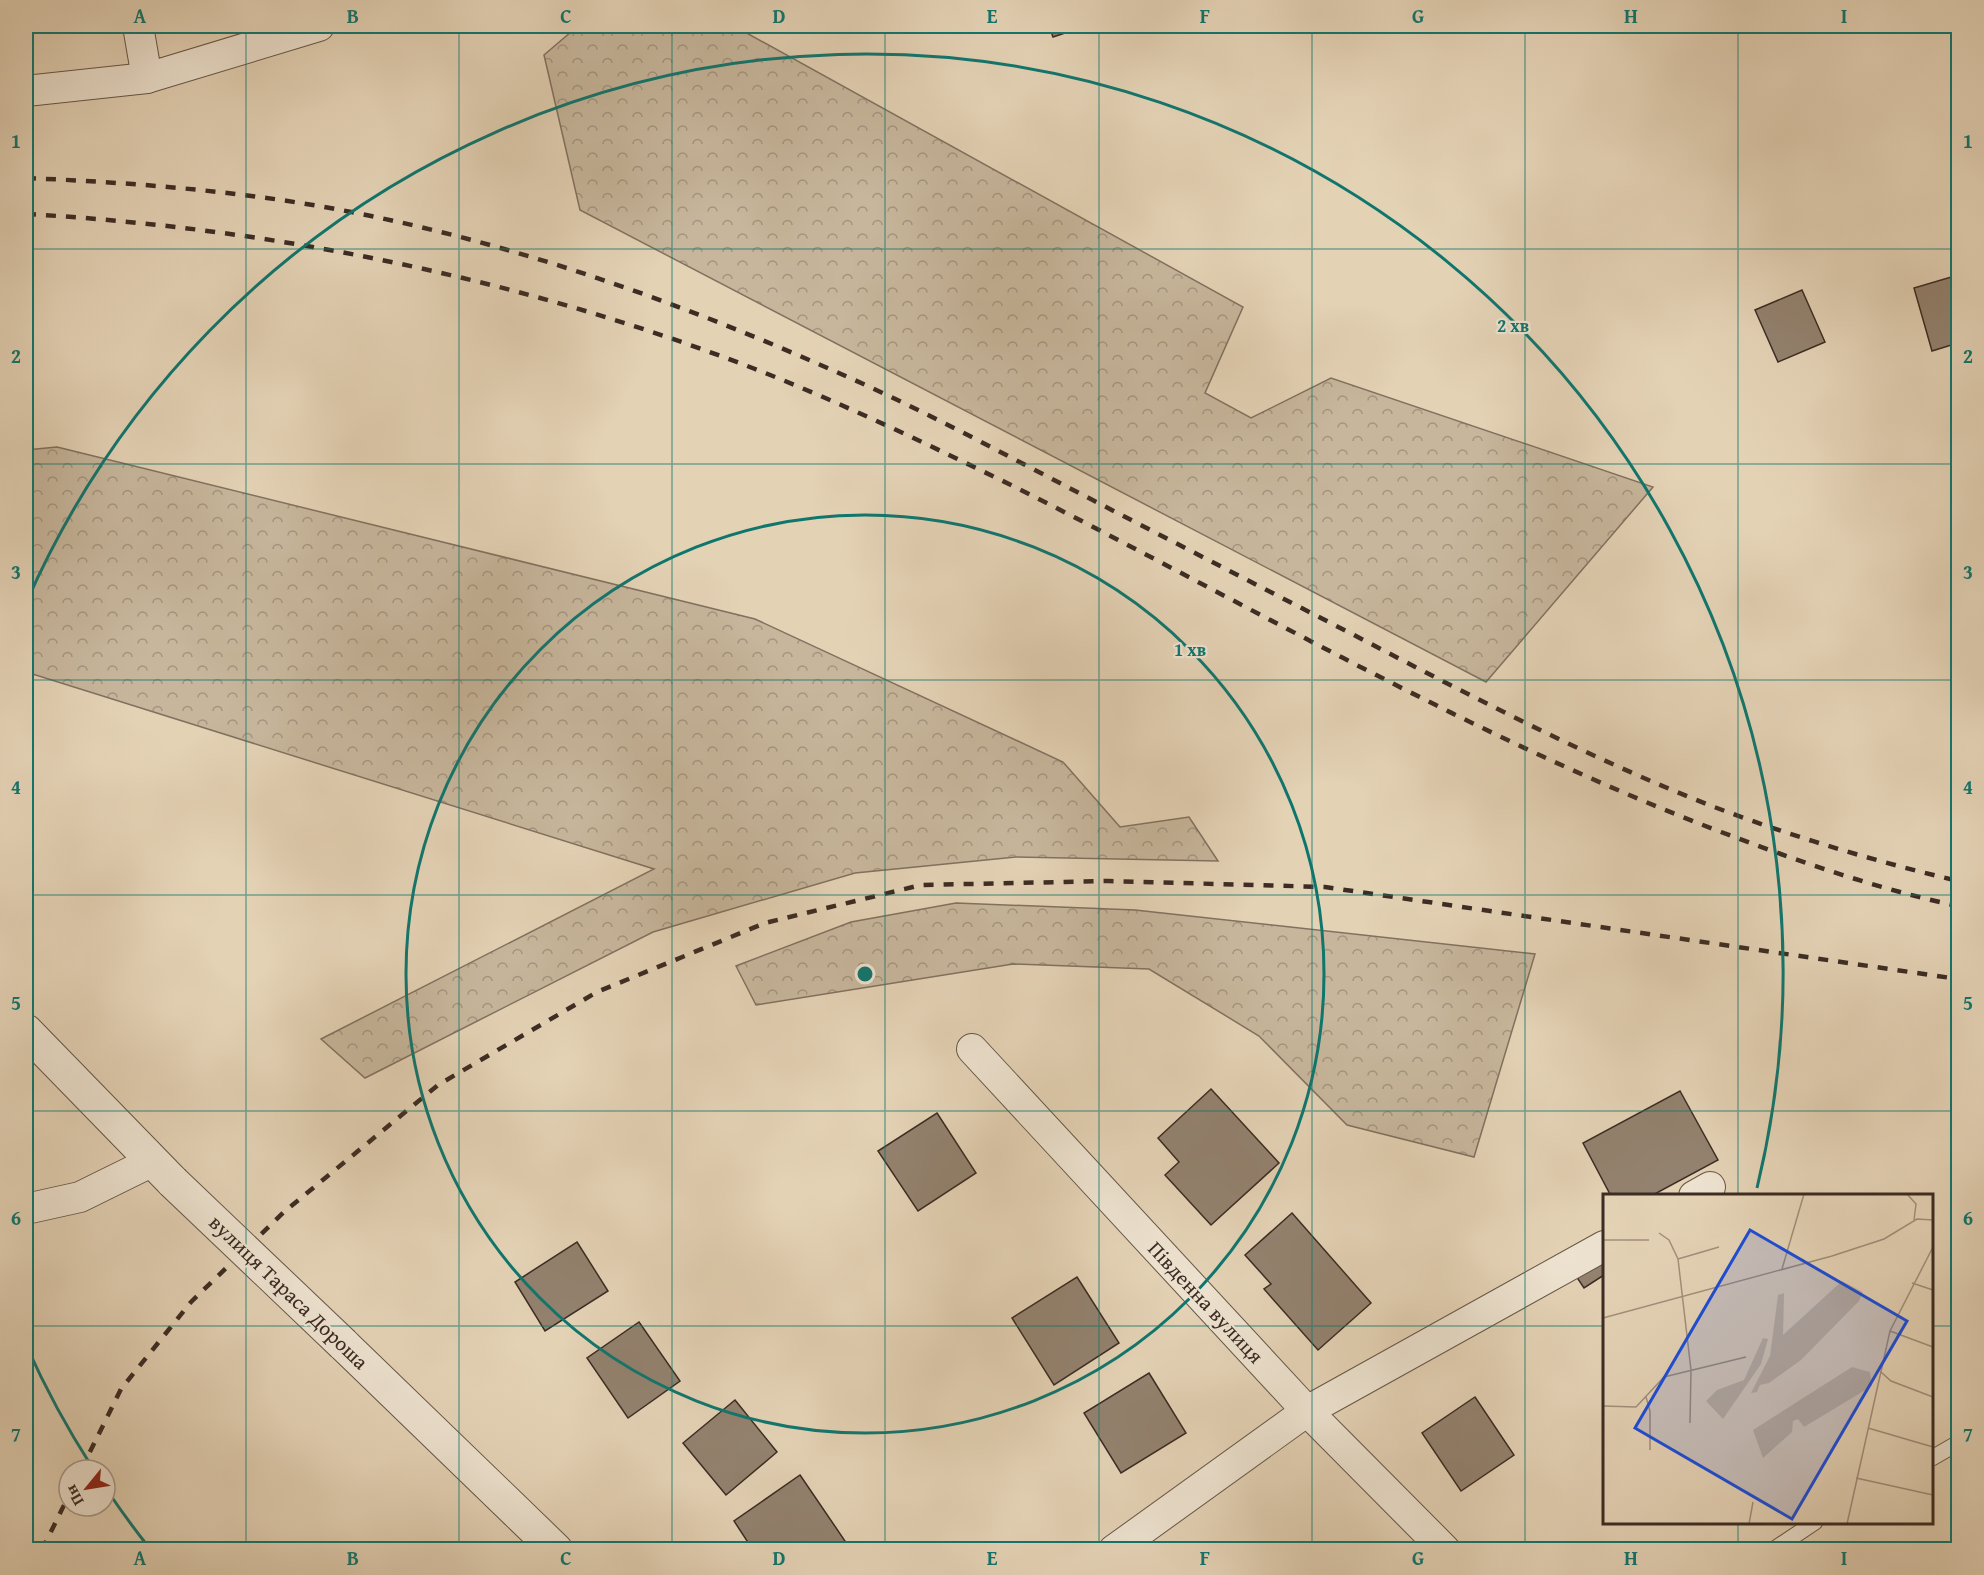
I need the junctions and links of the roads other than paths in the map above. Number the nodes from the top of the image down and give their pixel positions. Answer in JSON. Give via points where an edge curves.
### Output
{"nodes":[{"id":1,"x":138,"y":26,"type":"edge"},
{"id":2,"x":319,"y":26,"type":"edge"},
{"id":3,"x":147,"y":78,"type":"junction"},
{"id":4,"x":26,"y":91,"type":"edge"},
{"id":5,"x":26,"y":1031,"type":"edge"},
{"id":6,"x":972,"y":1049,"type":"dead end"},
{"id":7,"x":163,"y":1171,"type":"junction"},
{"id":8,"x":26,"y":1209,"type":"edge"},
{"id":9,"x":1603,"y":1247,"type":"edge"},
{"id":10,"x":1307,"y":1411,"type":"junction"},
{"id":11,"x":1959,"y":1443,"type":"edge"},
{"id":12,"x":1933,"y":1457,"type":"edge"},
{"id":13,"x":1812,"y":1524,"type":"edge"},
{"id":14,"x":556,"y":1550,"type":"edge"},
{"id":15,"x":1114,"y":1550,"type":"edge"},
{"id":16,"x":1445,"y":1550,"type":"edge"},
{"id":17,"x":1773,"y":1550,"type":"edge"}],
"edges":[{"from":1,"to":3,"type":"street"},
{"from":2,"to":3,"type":"street"},
{"from":3,"to":4,"type":"street"},
{"from":5,"to":7,"type":"street","name":"вулиця Тараса Дороша"},
{"from":6,"to":10,"type":"street","name":"Південна вулиця"},
{"from":7,"to":8,"type":"street"},
{"from":7,"to":14,"type":"street","name":"вулиця Тараса Дороша","bridge":true},
{"from":9,"to":10,"type":"street"},
{"from":10,"to":15,"type":"street"},
{"from":10,"to":16,"type":"street","name":"Південна вулиця"},
{"from":11,"to":12,"type":"lane"},
{"from":13,"to":17,"type":"lane"}]}
